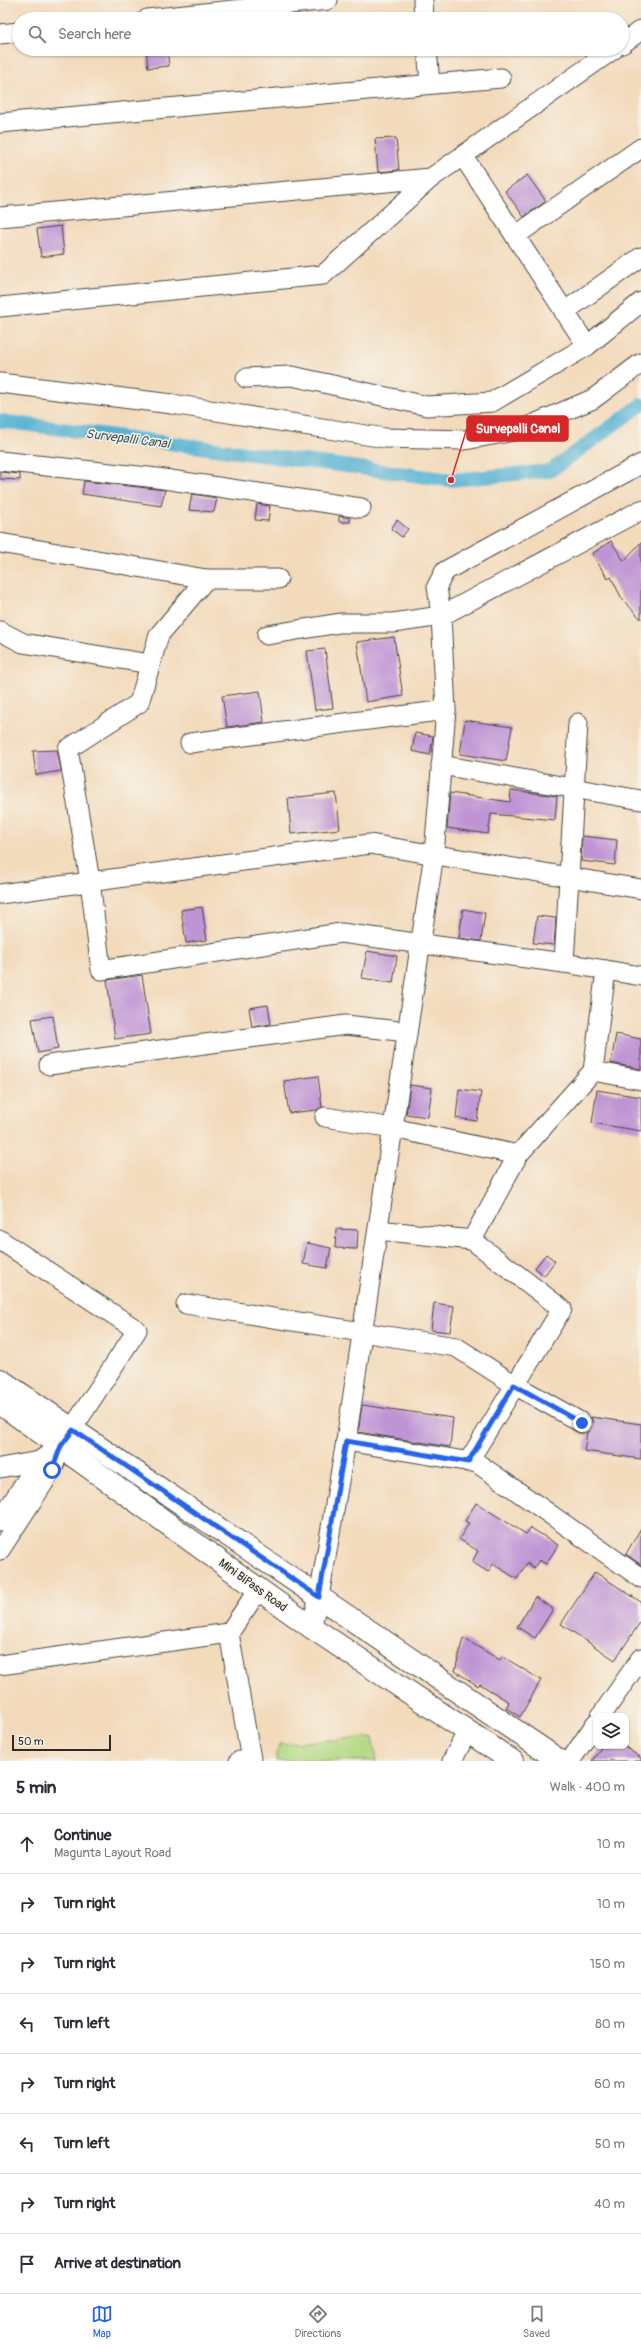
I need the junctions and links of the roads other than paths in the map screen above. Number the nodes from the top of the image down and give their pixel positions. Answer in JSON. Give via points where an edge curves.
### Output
{"nodes":[{"id":1,"x":328,"y":0,"type":"edge"},
{"id":2,"x":423,"y":0,"type":"edge"},
{"id":3,"x":214,"y":12,"type":"edge"},
{"id":4,"x":424,"y":12,"type":"edge"},
{"id":5,"x":641,"y":30,"type":"edge"},
{"id":6,"x":12,"y":33,"type":"edge"},
{"id":7,"x":0,"y":34,"type":"edge"},
{"id":8,"x":629,"y":39,"type":"edge"},
{"id":9,"x":428,"y":56,"type":"edge"},
{"id":10,"x":604,"y":56,"type":"edge"},
{"id":11,"x":501,"y":78,"type":"dead end"},
{"id":12,"x":430,"y":83,"type":"junction"},
{"id":13,"x":0,"y":123,"type":"edge"},
{"id":14,"x":641,"y":148,"type":"edge"},
{"id":15,"x":463,"y":156,"type":"junction"},
{"id":16,"x":431,"y":178,"type":"junction"},
{"id":17,"x":0,"y":218,"type":"edge"},
{"id":18,"x":515,"y":236,"type":"junction"},
{"id":19,"x":641,"y":257,"type":"edge"},
{"id":20,"x":641,"y":302,"type":"edge"},
{"id":21,"x":0,"y":307,"type":"edge"},
{"id":22,"x":564,"y":312,"type":"junction"},
{"id":23,"x":587,"y":346,"type":"junction"},
{"id":24,"x":641,"y":363,"type":"edge"},
{"id":25,"x":246,"y":378,"type":"dead end"},
{"id":26,"x":0,"y":383,"type":"edge"},
{"id":27,"x":0,"y":461,"type":"edge"},
{"id":28,"x":641,"y":464,"type":"edge"},
{"id":29,"x":361,"y":508,"type":"dead end"},
{"id":30,"x":641,"y":510,"type":"edge"},
{"id":31,"x":0,"y":543,"type":"edge"},
{"id":32,"x":206,"y":579,"type":"junction"},
{"id":33,"x":278,"y":579,"type":"dead end"},
{"id":34,"x":440,"y":616,"type":"junction"},
{"id":35,"x":0,"y":631,"type":"edge"},
{"id":36,"x":268,"y":635,"type":"dead end"},
{"id":37,"x":150,"y":664,"type":"junction"},
{"id":38,"x":446,"y":710,"type":"junction"},
{"id":39,"x":578,"y":723,"type":"dead end"},
{"id":40,"x":190,"y":743,"type":"dead end"},
{"id":41,"x":442,"y":765,"type":"junction"},
{"id":42,"x":574,"y":789,"type":"junction"},
{"id":43,"x":641,"y":800,"type":"edge"},
{"id":44,"x":434,"y":854,"type":"junction"},
{"id":45,"x":569,"y":877,"type":"junction"},
{"id":46,"x":90,"y":881,"type":"junction"},
{"id":47,"x":641,"y":889,"type":"edge"},
{"id":48,"x":0,"y":894,"type":"edge"},
{"id":49,"x":420,"y":945,"type":"junction"},
{"id":50,"x":564,"y":963,"type":"junction"},
{"id":51,"x":606,"y":970,"type":"junction"},
{"id":52,"x":641,"y":976,"type":"edge"},
{"id":53,"x":407,"y":1032,"type":"junction"},
{"id":54,"x":49,"y":1065,"type":"dead end"},
{"id":55,"x":593,"y":1070,"type":"junction"},
{"id":56,"x":641,"y":1080,"type":"edge"},
{"id":57,"x":325,"y":1117,"type":"dead end"},
{"id":58,"x":393,"y":1128,"type":"junction"},
{"id":59,"x":518,"y":1155,"type":"junction"},
{"id":60,"x":378,"y":1230,"type":"junction"},
{"id":61,"x":0,"y":1240,"type":"edge"},
{"id":62,"x":472,"y":1240,"type":"junction"},
{"id":63,"x":186,"y":1304,"type":"dead end"},
{"id":64,"x":362,"y":1332,"type":"junction"},
{"id":65,"x":0,"y":1380,"type":"edge"},
{"id":66,"x":514,"y":1385,"type":"junction"},
{"id":67,"x":0,"y":1403,"type":"edge"},
{"id":68,"x":582,"y":1423,"type":"dead end"},
{"id":69,"x":67,"y":1438,"type":"junction"},
{"id":70,"x":346,"y":1441,"type":"junction"},
{"id":71,"x":39,"y":1461,"type":"junction"},
{"id":72,"x":468,"y":1462,"type":"junction"},
{"id":73,"x":0,"y":1468,"type":"edge"},
{"id":74,"x":0,"y":1521,"type":"edge"},
{"id":75,"x":0,"y":1550,"type":"edge"},
{"id":76,"x":641,"y":1578,"type":"edge"},
{"id":77,"x":259,"y":1589,"type":"junction"},
{"id":78,"x":319,"y":1597,"type":"junction"},
{"id":79,"x":311,"y":1627,"type":"junction"},
{"id":80,"x":229,"y":1633,"type":"junction"},
{"id":81,"x":641,"y":1658,"type":"edge"},
{"id":82,"x":0,"y":1664,"type":"edge"},
{"id":83,"x":603,"y":1713,"type":"edge"},
{"id":84,"x":593,"y":1727,"type":"edge"},
{"id":85,"x":467,"y":1732,"type":"junction"},
{"id":86,"x":239,"y":1761,"type":"edge"},
{"id":87,"x":452,"y":1761,"type":"edge"},
{"id":88,"x":512,"y":1761,"type":"edge"},
{"id":89,"x":560,"y":1761,"type":"edge"},
{"id":90,"x":570,"y":1761,"type":"edge"}],
"edges":[{"from":1,"to":3,"type":"street"},
{"from":2,"to":4,"type":"street"},
{"from":5,"to":8,"type":"street"},
{"from":6,"to":7,"type":"street"},
{"from":9,"to":12,"type":"street"},
{"from":10,"to":15,"type":"street"},
{"from":11,"to":12,"type":"street"},
{"from":12,"to":13,"type":"street"},
{"from":14,"to":18,"type":"street"},
{"from":15,"to":16,"type":"street"},
{"from":15,"to":18,"type":"street"},
{"from":16,"to":17,"type":"street"},
{"from":16,"to":21,"type":"street","via":[[323,276]]},
{"from":18,"to":22,"type":"street"},
{"from":19,"to":22,"type":"street"},
{"from":20,"to":23,"type":"street"},
{"from":22,"to":23,"type":"street"},
{"from":23,"to":25,"type":"street","via":[[492,402],[427,406],[292,376]]},
{"from":24,"to":26,"type":"street","via":[[593,399],[520,430],[465,440],[385,438],[172,404]]},
{"from":27,"to":29,"type":"street","via":[[157,478]]},
{"from":28,"to":34,"type":"street","via":[[445,571],[437,586]]},
{"from":30,"to":34,"type":"street"},
{"from":31,"to":32,"type":"street"},
{"from":32,"to":33,"type":"street"},
{"from":32,"to":37,"type":"street","via":[[159,635]]},
{"from":34,"to":36,"type":"street","via":[[393,623],[340,624]]},
{"from":34,"to":38,"type":"street"},
{"from":35,"to":37,"type":"street","via":[[22,643]]},
{"from":37,"to":46,"type":"street","via":[[138,703],[68,749]]},
{"from":38,"to":40,"type":"street"},
{"from":38,"to":41,"type":"street"},
{"from":39,"to":42,"type":"street"},
{"from":41,"to":42,"type":"street"},
{"from":41,"to":44,"type":"street"},
{"from":42,"to":43,"type":"street"},
{"from":42,"to":45,"type":"street"},
{"from":44,"to":45,"type":"street"},
{"from":44,"to":46,"type":"street","via":[[370,844]]},
{"from":44,"to":49,"type":"street"},
{"from":45,"to":47,"type":"street"},
{"from":45,"to":50,"type":"street"},
{"from":46,"to":48,"type":"street"},
{"from":46,"to":49,"type":"street","via":[[101,970],[341,933]]},
{"from":49,"to":50,"type":"street"},
{"from":49,"to":53,"type":"street"},
{"from":50,"to":51,"type":"street"},
{"from":51,"to":52,"type":"street"},
{"from":51,"to":55,"type":"street"},
{"from":53,"to":54,"type":"street","via":[[346,1025]]},
{"from":53,"to":58,"type":"street"},
{"from":55,"to":56,"type":"street"},
{"from":55,"to":59,"type":"street"},
{"from":57,"to":58,"type":"street"},
{"from":58,"to":59,"type":"street"},
{"from":58,"to":60,"type":"street"},
{"from":59,"to":62,"type":"street"},
{"from":60,"to":62,"type":"street"},
{"from":60,"to":64,"type":"street"},
{"from":61,"to":69,"type":"street","via":[[137,1330]]},
{"from":62,"to":66,"type":"street","via":[[562,1309]]},
{"from":63,"to":64,"type":"street"},
{"from":64,"to":66,"type":"street","via":[[456,1347]]},
{"from":64,"to":70,"type":"street"},
{"from":65,"to":69,"type":"main road"},
{"from":66,"to":68,"type":"street"},
{"from":66,"to":72,"type":"street"},
{"from":67,"to":69,"type":"main road","name":"Mini BiPass Road"},
{"from":69,"to":71,"type":"street"},
{"from":69,"to":75,"type":"street","via":[[52,1470]]},
{"from":69,"to":77,"type":"main road","name":"Mini BiPass Road"},
{"from":69,"to":78,"type":"main road"},
{"from":70,"to":72,"type":"street"},
{"from":70,"to":78,"type":"street"},
{"from":71,"to":73,"type":"street"},
{"from":71,"to":74,"type":"street"},
{"from":72,"to":76,"type":"street","via":[[477,1463]]},
{"from":77,"to":79,"type":"main road","name":"Mini BiPass Road"},
{"from":77,"to":80,"type":"street"},
{"from":78,"to":79,"type":"street"},
{"from":78,"to":89,"type":"main road"},
{"from":79,"to":85,"type":"main road","name":"Mini BiPass Road"},
{"from":80,"to":82,"type":"street"},
{"from":80,"to":86,"type":"street","via":[[251,1759]]},
{"from":81,"to":83,"type":"street"},
{"from":84,"to":90,"type":"street"},
{"from":85,"to":87,"type":"street"},
{"from":85,"to":88,"type":"main road","name":"Mini BiPass Road"}]}
